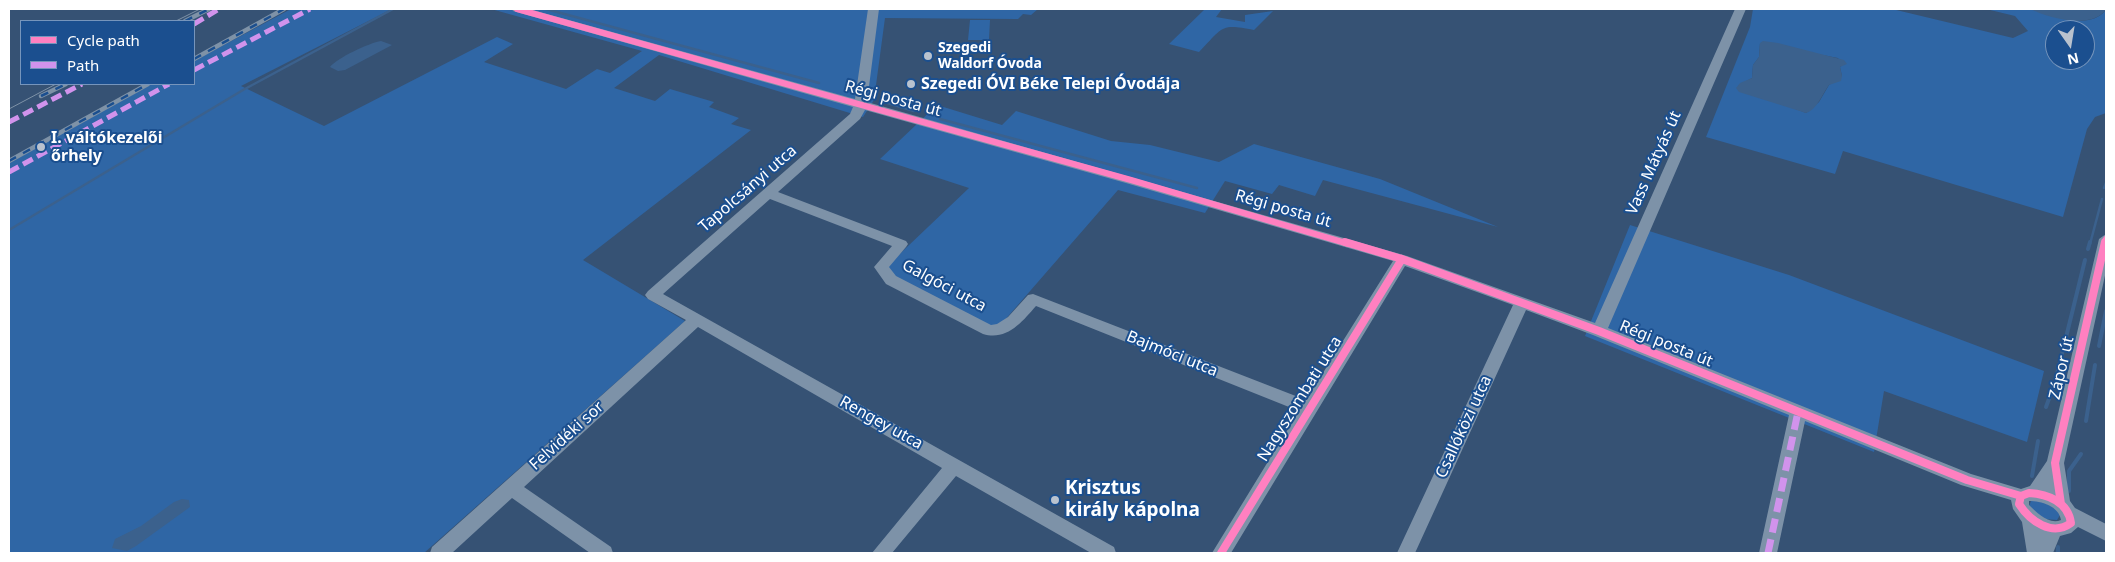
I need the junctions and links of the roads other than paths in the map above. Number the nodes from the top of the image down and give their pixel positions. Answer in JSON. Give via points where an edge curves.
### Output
{"nodes":[{"id":1,"x":517,"y":9,"type":"edge"},
{"id":2,"x":874,"y":9,"type":"edge"},
{"id":3,"x":1741,"y":9,"type":"edge"},
{"id":4,"x":860,"y":105,"type":"junction"},
{"id":5,"x":770,"y":194,"type":"junction"},
{"id":6,"x":2106,"y":239,"type":"edge"},
{"id":7,"x":1402,"y":259,"type":"junction"},
{"id":8,"x":653,"y":296,"type":"joint"},
{"id":9,"x":1033,"y":299,"type":"joint"},
{"id":10,"x":1522,"y":302,"type":"junction"},
{"id":11,"x":696,"y":320,"type":"junction"},
{"id":12,"x":1599,"y":331,"type":"junction"},
{"id":13,"x":1310,"y":409,"type":"junction"},
{"id":14,"x":1798,"y":412,"type":"junction"},
{"id":15,"x":2055,"y":463,"type":"junction"},
{"id":16,"x":954,"y":465,"type":"junction"},
{"id":17,"x":511,"y":487,"type":"junction"},
{"id":18,"x":2027,"y":504,"type":"junction"},
{"id":19,"x":2063,"y":518,"type":"junction"},
{"id":20,"x":2106,"y":533,"type":"edge"},
{"id":21,"x":2106,"y":539,"type":"edge"},
{"id":22,"x":439,"y":553,"type":"edge"},
{"id":23,"x":604,"y":553,"type":"edge"},
{"id":24,"x":881,"y":553,"type":"edge"},
{"id":25,"x":1107,"y":553,"type":"edge"},
{"id":26,"x":1221,"y":553,"type":"edge"},
{"id":27,"x":1406,"y":553,"type":"edge"},
{"id":28,"x":1768,"y":553,"type":"edge"},
{"id":29,"x":2036,"y":553,"type":"edge"},
{"id":30,"x":2044,"y":553,"type":"edge"}],
"edges":[{"from":1,"to":4,"type":"street","name":"Régi posta út"},
{"from":2,"to":4,"type":"street"},
{"from":3,"to":12,"type":"street","name":"Vass Mátyás út"},
{"from":4,"to":5,"type":"street","name":"Tapolcsányi utca","via":[[856,116]]},
{"from":4,"to":7,"type":"street","name":"Régi posta út"},
{"from":5,"to":8,"type":"street","name":"Tapolcsányi utca"},
{"from":5,"to":9,"type":"street","name":"Galgóci utca","via":[[901,244],[881,267],[891,280],[989,330],[1006,328]]},
{"from":6,"to":15,"type":"street","name":"Zápor út"},
{"from":7,"to":10,"type":"street","name":"Régi posta út"},
{"from":7,"to":13,"type":"street","name":"Nagyszombati utca"},
{"from":8,"to":11,"type":"street","name":"Rengey utca"},
{"from":9,"to":13,"type":"street","name":"Bajmóci utca"},
{"from":10,"to":12,"type":"street","name":"Régi posta út"},
{"from":10,"to":27,"type":"street","name":"Csallóközi utca"},
{"from":11,"to":16,"type":"street","name":"Rengey utca"},
{"from":11,"to":17,"type":"street","name":"Felvidéki sor"},
{"from":12,"to":14,"type":"street","name":"Régi posta út"},
{"from":13,"to":26,"type":"street","name":"Nagyszombati utca"},
{"from":14,"to":18,"type":"street","name":"Régi posta út"},
{"from":14,"to":28,"type":"street"},
{"from":15,"to":18,"type":"street","name":"Zápor út"},
{"from":15,"to":19,"type":"street","name":"Zápor út"},
{"from":16,"to":24,"type":"street"},
{"from":16,"to":25,"type":"street","name":"Rengey utca"},
{"from":17,"to":22,"type":"street","name":"Felvidéki sor"},
{"from":17,"to":23,"type":"street"},
{"from":18,"to":19,"type":"street"},
{"from":18,"to":19,"type":"street","via":[[2048,497]]},
{"from":18,"to":29,"type":"street"},
{"from":19,"to":20,"type":"street"},
{"from":19,"to":21,"type":"street"},
{"from":19,"to":30,"type":"street"}]}
